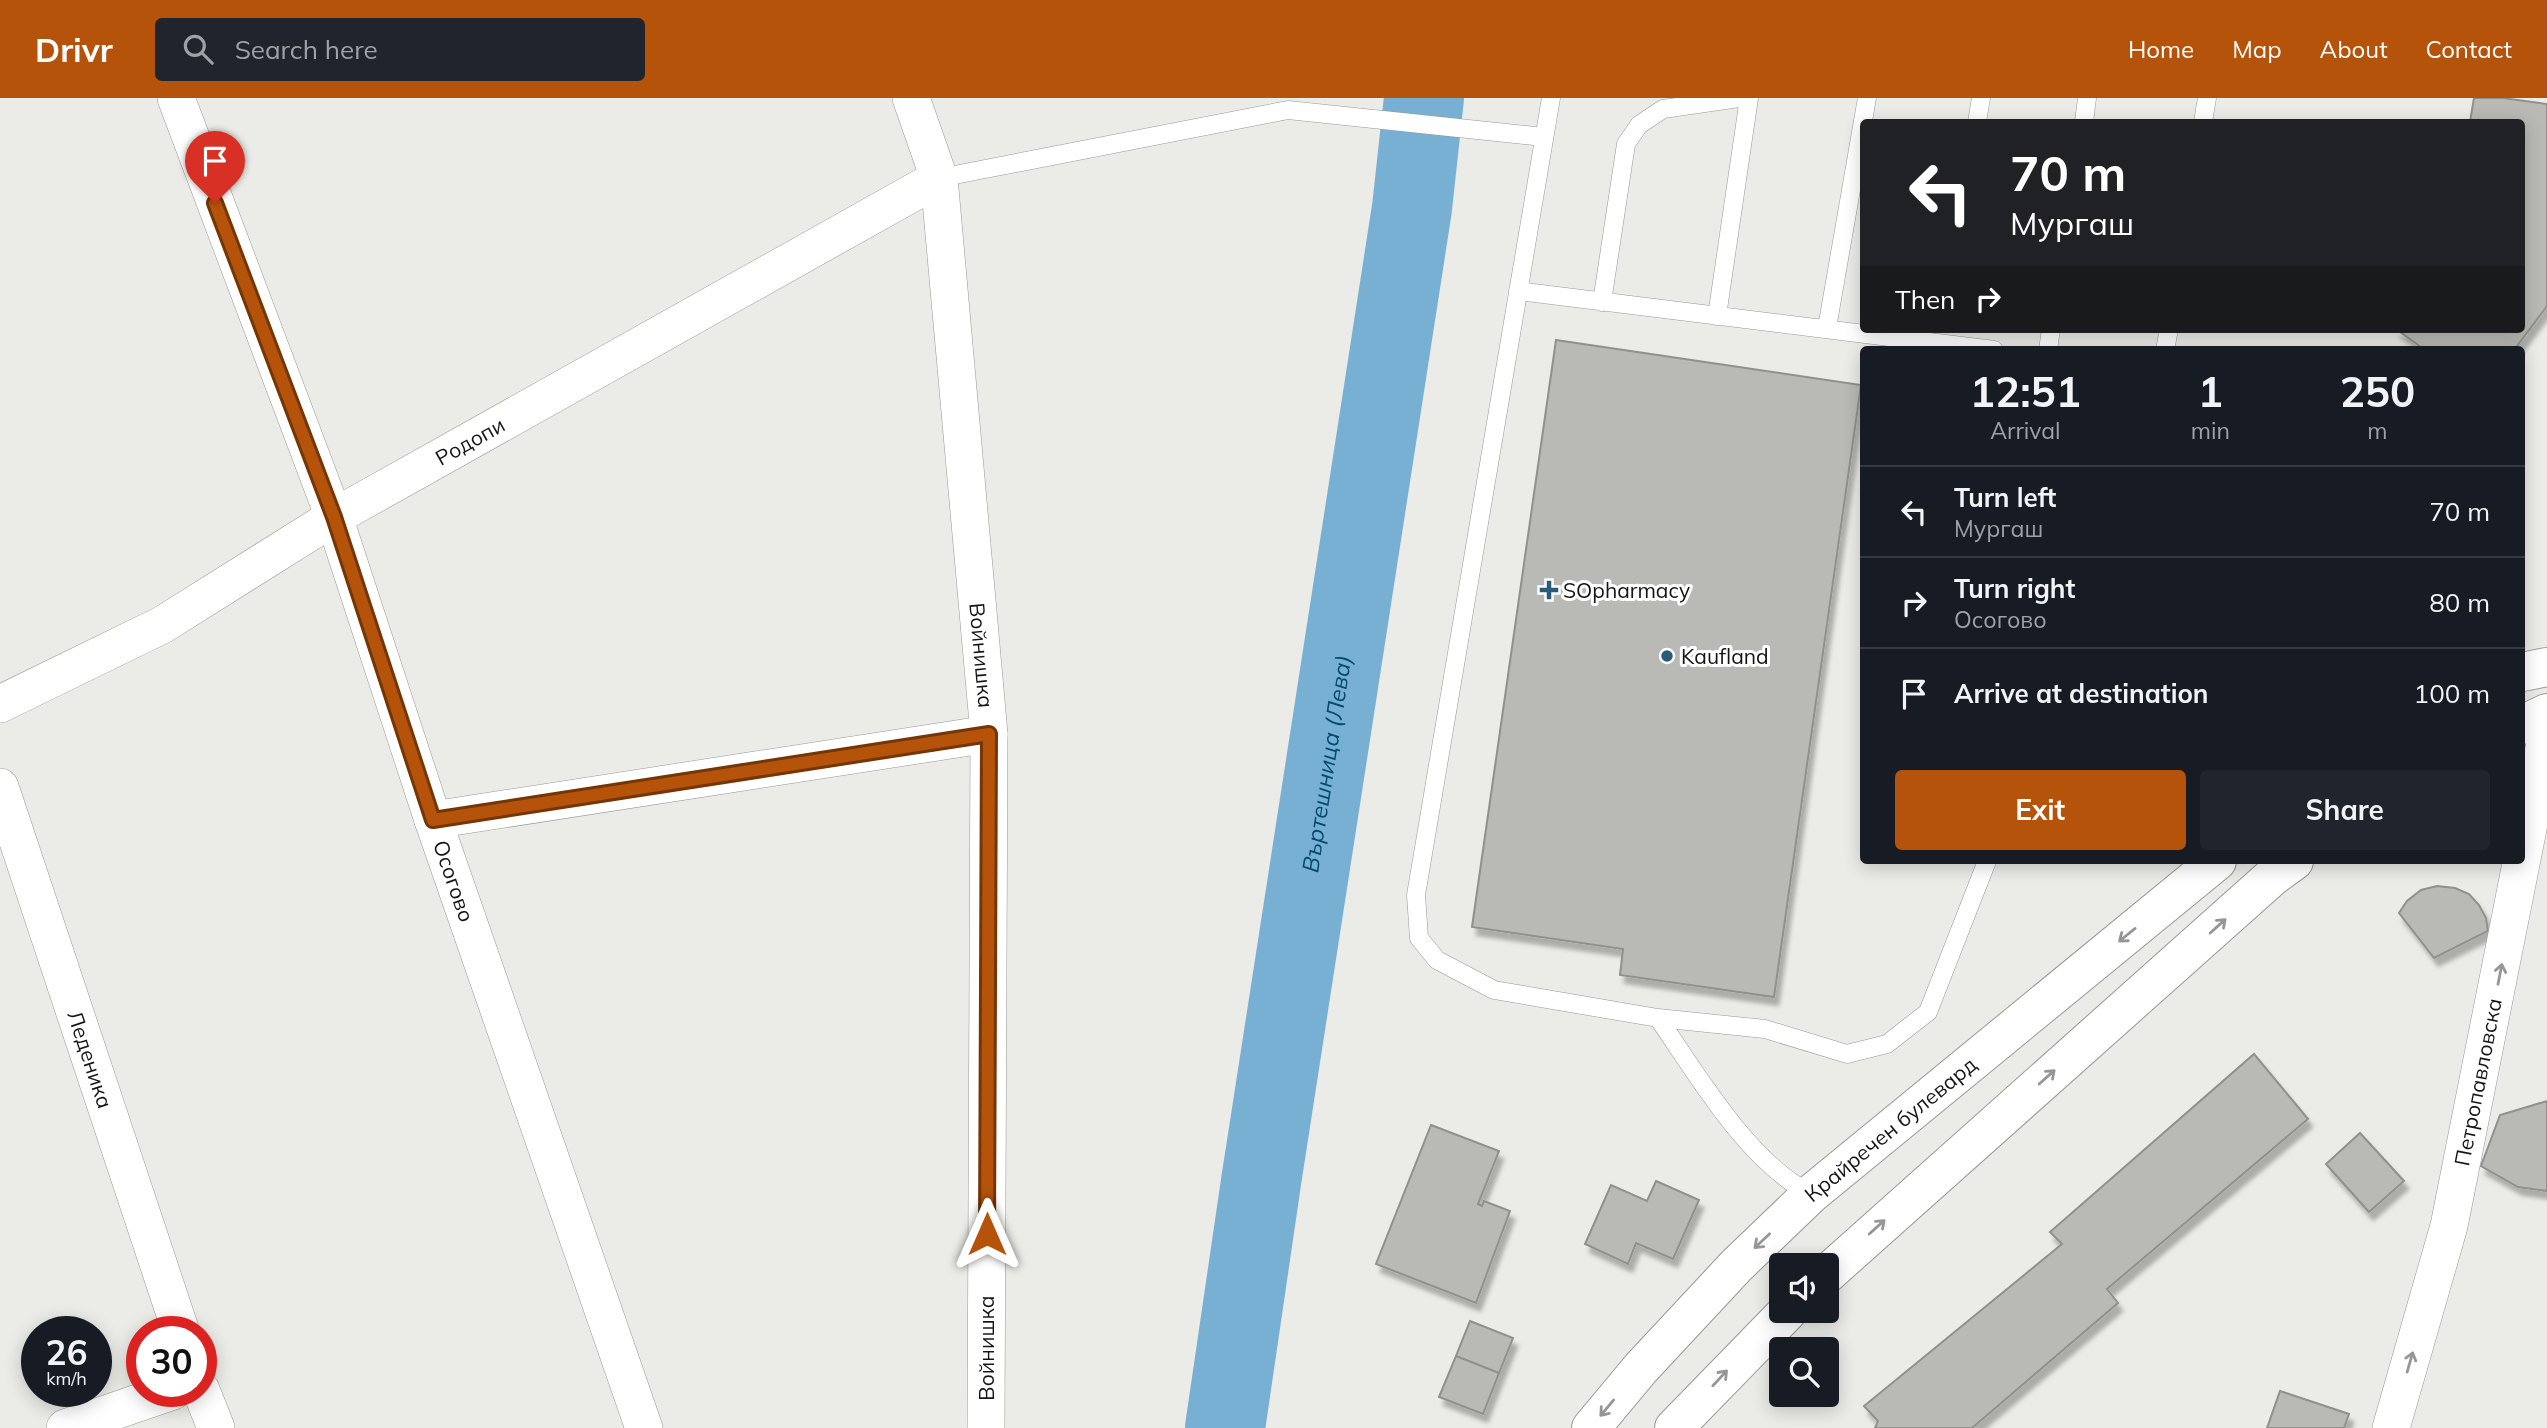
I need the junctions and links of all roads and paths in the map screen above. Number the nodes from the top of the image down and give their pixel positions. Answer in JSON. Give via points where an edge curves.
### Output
{"nodes":[{"id":1,"x":176,"y":98,"type":"edge"},
{"id":2,"x":911,"y":98,"type":"edge"},
{"id":3,"x":1551,"y":98,"type":"edge"},
{"id":4,"x":1739,"y":98,"type":"edge"},
{"id":5,"x":1749,"y":98,"type":"edge"},
{"id":6,"x":1867,"y":98,"type":"edge"},
{"id":7,"x":1981,"y":98,"type":"edge"},
{"id":8,"x":2087,"y":98,"type":"edge"},
{"id":9,"x":2207,"y":98,"type":"edge"},
{"id":10,"x":1863,"y":119,"type":"edge"},
{"id":11,"x":1978,"y":119,"type":"edge"},
{"id":12,"x":2084,"y":119,"type":"edge"},
{"id":13,"x":2204,"y":119,"type":"edge"},
{"id":14,"x":1544,"y":137,"type":"junction"},
{"id":15,"x":1860,"y":138,"type":"edge"},
{"id":16,"x":939,"y":177,"type":"junction"},
{"id":17,"x":1518,"y":291,"type":"junction"},
{"id":18,"x":1602,"y":302,"type":"junction"},
{"id":19,"x":1717,"y":316,"type":"junction"},
{"id":20,"x":1827,"y":328,"type":"junction"},
{"id":21,"x":1860,"y":332,"type":"edge"},
{"id":22,"x":1874,"y":333,"type":"edge"},
{"id":23,"x":1939,"y":340,"type":"edge"},
{"id":24,"x":1972,"y":346,"type":"edge"},
{"id":25,"x":334,"y":517,"type":"junction"},
{"id":26,"x":2547,"y":667,"type":"edge"},
{"id":27,"x":2525,"y":671,"type":"edge"},
{"id":28,"x":0,"y":704,"type":"edge"},
{"id":29,"x":2547,"y":713,"type":"edge"},
{"id":30,"x":2525,"y":723,"type":"edge"},
{"id":31,"x":2547,"y":733,"type":"edge"},
{"id":32,"x":989,"y":734,"type":"junction"},
{"id":33,"x":0,"y":787,"type":"edge"},
{"id":34,"x":433,"y":820,"type":"junction"},
{"id":35,"x":2525,"y":844,"type":"edge"},
{"id":36,"x":1986,"y":864,"type":"edge"},
{"id":37,"x":2213,"y":864,"type":"edge"},
{"id":38,"x":2290,"y":864,"type":"edge"},
{"id":39,"x":2521,"y":864,"type":"edge"},
{"id":40,"x":1658,"y":1018,"type":"junction"},
{"id":41,"x":1811,"y":1194,"type":"junction"},
{"id":42,"x":1839,"y":1263,"type":"edge"},
{"id":43,"x":176,"y":1316,"type":"edge"},
{"id":44,"x":1776,"y":1323,"type":"edge"},
{"id":45,"x":126,"y":1407,"type":"edge"},
{"id":46,"x":208,"y":1407,"type":"edge"},
{"id":47,"x":65,"y":1428,"type":"edge"},
{"id":48,"x":216,"y":1428,"type":"edge"},
{"id":49,"x":644,"y":1428,"type":"edge"},
{"id":50,"x":986,"y":1428,"type":"edge"},
{"id":51,"x":1591,"y":1428,"type":"edge"},
{"id":52,"x":1674,"y":1428,"type":"edge"},
{"id":53,"x":2391,"y":1428,"type":"edge"}],
"edges":[{"from":1,"to":25,"type":"street","name":"Осогово"},
{"from":2,"to":16,"type":"street","name":"Войнишка"},
{"from":3,"to":14,"type":"lane"},
{"from":4,"to":18,"type":"lane","via":[[1663,108],[1639,125],[1626,144]]},
{"from":5,"to":19,"type":"lane"},
{"from":6,"to":10,"type":"lane"},
{"from":7,"to":11,"type":"lane"},
{"from":8,"to":12,"type":"lane"},
{"from":9,"to":13,"type":"lane"},
{"from":14,"to":16,"type":"lane","via":[[1288,110]]},
{"from":14,"to":17,"type":"lane"},
{"from":15,"to":20,"type":"lane"},
{"from":16,"to":25,"type":"street","name":"Родопи"},
{"from":16,"to":32,"type":"street","name":"Войнишка"},
{"from":17,"to":18,"type":"lane"},
{"from":17,"to":40,"type":"lane","via":[[1416,895],[1419,938],[1437,960],[1494,990]]},
{"from":18,"to":19,"type":"lane"},
{"from":19,"to":20,"type":"lane"},
{"from":20,"to":21,"type":"lane"},
{"from":22,"to":23,"type":"lane"},
{"from":23,"to":24,"type":"lane"},
{"from":25,"to":28,"type":"street","name":"Родопи","via":[[162,625]]},
{"from":25,"to":34,"type":"street","name":"Осогово"},
{"from":26,"to":27,"type":"street"},
{"from":29,"to":30,"type":"street"},
{"from":35,"to":31,"type":"street","name":"Петропавловска","one_way":true},
{"from":32,"to":34,"type":"street"},
{"from":32,"to":50,"type":"street","name":"Войнишка"},
{"from":33,"to":43,"type":"street","name":"Леденика"},
{"from":34,"to":49,"type":"street","name":"Осогово"},
{"from":36,"to":40,"type":"lane","via":[[1928,1012],[1887,1044],[1847,1054],[1765,1029]]},
{"from":37,"to":41,"type":"street","name":"Крайречен булевард","one_way":true},
{"from":42,"to":38,"type":"street","one_way":true},
{"from":53,"to":39,"type":"street","name":"Петропавловска","one_way":true,"via":[[2449,1226]]},
{"from":40,"to":41,"type":"lane","via":[[1750,1143],[1793,1185]]},
{"from":41,"to":51,"type":"street","name":"Крайречен булевард","one_way":true,"via":[[1640,1368]]},
{"from":52,"to":44,"type":"street","one_way":true},
{"from":45,"to":47,"type":"street"},
{"from":46,"to":48,"type":"street"}]}
